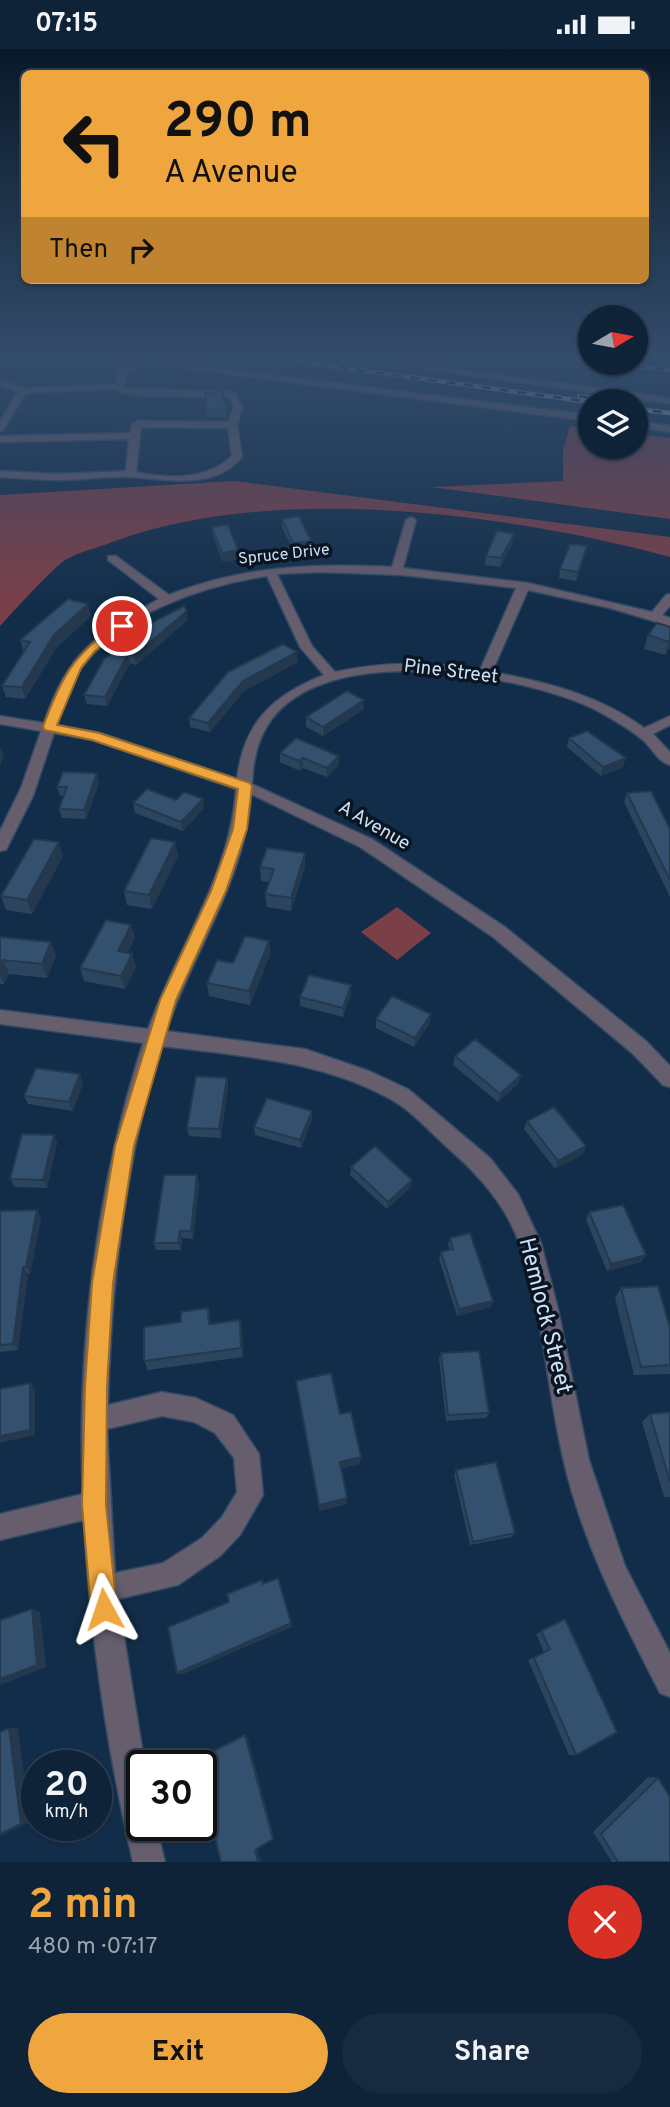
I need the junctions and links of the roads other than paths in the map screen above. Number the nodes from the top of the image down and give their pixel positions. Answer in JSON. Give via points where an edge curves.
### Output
{"nodes":[{"id":1,"x":134,"y":440,"type":"edge"},
{"id":2,"x":234,"y":440,"type":"edge"},
{"id":3,"x":0,"y":474,"type":"edge"},
{"id":4,"x":131,"y":474,"type":"junction"},
{"id":5,"x":411,"y":520,"type":"dead end"},
{"id":6,"x":112,"y":558,"type":"dead end"},
{"id":7,"x":397,"y":570,"type":"junction"},
{"id":8,"x":270,"y":571,"type":"junction"},
{"id":9,"x":523,"y":587,"type":"junction"},
{"id":10,"x":670,"y":598,"type":"edge"},
{"id":11,"x":168,"y":600,"type":"junction"},
{"id":12,"x":654,"y":617,"type":"junction"},
{"id":13,"x":670,"y":622,"type":"edge"},
{"id":14,"x":485,"y":674,"type":"junction"},
{"id":15,"x":332,"y":677,"type":"junction"},
{"id":16,"x":0,"y":720,"type":"edge"},
{"id":17,"x":670,"y":720,"type":"edge"},
{"id":18,"x":49,"y":727,"type":"junction"},
{"id":19,"x":642,"y":734,"type":"junction"},
{"id":20,"x":670,"y":760,"type":"edge"},
{"id":21,"x":245,"y":786,"type":"junction"},
{"id":22,"x":0,"y":846,"type":"edge"},
{"id":23,"x":0,"y":1017,"type":"edge"},
{"id":24,"x":156,"y":1037,"type":"junction"},
{"id":25,"x":670,"y":1079,"type":"edge"},
{"id":26,"x":95,"y":1420,"type":"junction"},
{"id":27,"x":94,"y":1505,"type":"junction"},
{"id":28,"x":0,"y":1527,"type":"edge"},
{"id":29,"x":102,"y":1589,"type":"junction"},
{"id":30,"x":670,"y":1683,"type":"edge"},
{"id":31,"x":149,"y":1862,"type":"edge"}],
"edges":[{"from":1,"to":4,"type":"street"},
{"from":2,"to":4,"type":"street","via":[[237,457],[230,467],[209,477]]},
{"from":3,"to":4,"type":"street"},
{"from":5,"to":7,"type":"street"},
{"from":6,"to":11,"type":"street"},
{"from":7,"to":8,"type":"street","name":"Spruce Drive"},
{"from":7,"to":9,"type":"street","name":"Spruce Drive"},
{"from":8,"to":11,"type":"street","name":"Spruce Drive"},
{"from":8,"to":15,"type":"street","via":[[306,647]]},
{"from":9,"to":12,"type":"street","name":"Spruce Drive"},
{"from":9,"to":14,"type":"street"},
{"from":10,"to":12,"type":"street"},
{"from":11,"to":18,"type":"street","name":"Spruce Drive","via":[[90,649],[76,667]]},
{"from":12,"to":13,"type":"street","name":"Spruce Drive"},
{"from":14,"to":15,"type":"street","name":"Pine Street","via":[[399,665]]},
{"from":14,"to":19,"type":"street","name":"Pine Street","via":[[567,693]]},
{"from":15,"to":21,"type":"street","name":"Pine Street","via":[[286,699],[261,724],[249,750]]},
{"from":16,"to":18,"type":"street","name":"A Avenue"},
{"from":17,"to":19,"type":"street"},
{"from":18,"to":21,"type":"street","name":"A Avenue","via":[[95,736]]},
{"from":18,"to":22,"type":"street","name":"Spruce Drive","via":[[32,780]]},
{"from":19,"to":20,"type":"street","name":"Pine Street"},
{"from":21,"to":24,"type":"street","name":"Pine Street","via":[[240,829]]},
{"from":21,"to":25,"type":"street","name":"A Avenue","via":[[366,843],[499,932],[639,1047]]},
{"from":23,"to":24,"type":"street","name":"Hemlock Street"},
{"from":24,"to":26,"type":"street","name":"Pine Street","via":[[124,1146],[104,1269]]},
{"from":24,"to":30,"type":"street","name":"Hemlock Street","via":[[305,1057],[362,1077],[401,1095],[483,1165],[510,1201],[530,1243],[576,1460],[613,1572]]},
{"from":26,"to":27,"type":"street","name":"Pine Street"},
{"from":26,"to":29,"type":"street","via":[[162,1404],[196,1410],[224,1425],[246,1454],[250,1495],[211,1547],[168,1575]]},
{"from":27,"to":28,"type":"street"},
{"from":27,"to":29,"type":"street","name":"Pine Street"},
{"from":29,"to":31,"type":"street","name":"Pine Street","via":[[108,1650]]}]}
